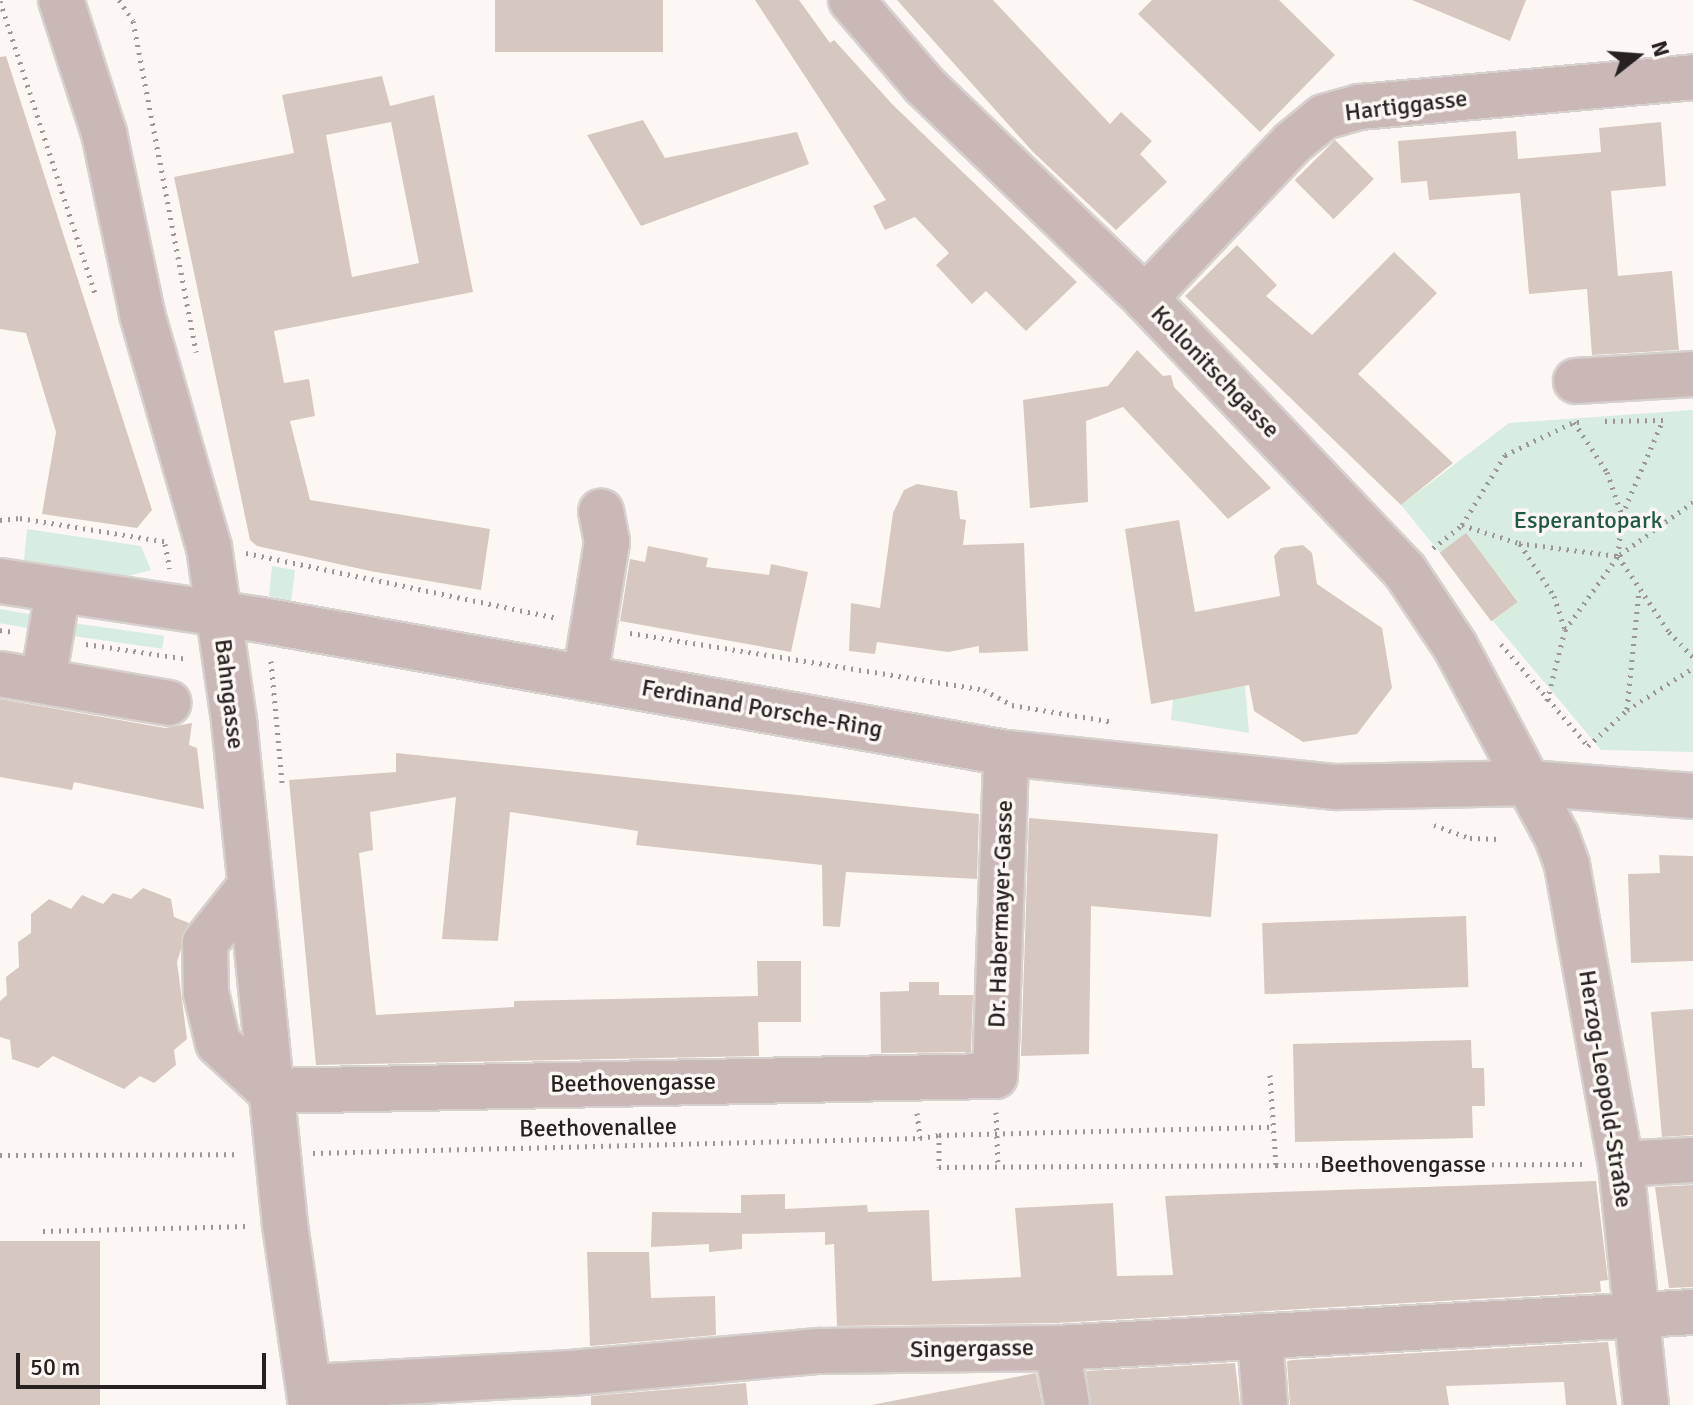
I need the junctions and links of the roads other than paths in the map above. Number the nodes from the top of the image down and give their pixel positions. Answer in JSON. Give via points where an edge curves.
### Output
{"nodes":[{"id":1,"x":61,"y":0,"type":"edge"},
{"id":2,"x":851,"y":0,"type":"edge"},
{"id":3,"x":1693,"y":77,"type":"edge"},
{"id":4,"x":1145,"y":298,"type":"junction"},
{"id":5,"x":1693,"y":374,"type":"edge"},
{"id":6,"x":1575,"y":401,"type":"road end"},
{"id":7,"x":601,"y":512,"type":"dead end"},
{"id":8,"x":0,"y":581,"type":"edge"},
{"id":9,"x":58,"y":590,"type":"junction"},
{"id":10,"x":219,"y":614,"type":"junction"},
{"id":11,"x":0,"y":674,"type":"edge"},
{"id":12,"x":585,"y":678,"type":"junction"},
{"id":13,"x":43,"y":681,"type":"junction"},
{"id":14,"x":169,"y":703,"type":"dead end"},
{"id":15,"x":1006,"y":753,"type":"junction"},
{"id":16,"x":1529,"y":783,"type":"junction"},
{"id":17,"x":1693,"y":796,"type":"edge"},
{"id":18,"x":995,"y":1076,"type":"joint"},
{"id":19,"x":270,"y":1091,"type":"junction"},
{"id":20,"x":1693,"y":1160,"type":"edge"},
{"id":21,"x":1621,"y":1164,"type":"junction"},
{"id":22,"x":1634,"y":1312,"type":"junction"},
{"id":23,"x":1693,"y":1312,"type":"edge"},
{"id":24,"x":1260,"y":1336,"type":"junction"},
{"id":25,"x":1057,"y":1348,"type":"junction"},
{"id":26,"x":572,"y":1389,"type":"edge"},
{"id":27,"x":311,"y":1396,"type":"edge"},
{"id":28,"x":1067,"y":1405,"type":"edge"},
{"id":29,"x":1265,"y":1405,"type":"edge"},
{"id":30,"x":1646,"y":1405,"type":"edge"}],
"edges":[{"from":1,"to":10,"type":"street","name":"Bahngasse","via":[[104,133],[142,314],[231,547]]},
{"from":2,"to":4,"type":"street","name":"Kollonitschgasse","via":[[924,85]]},
{"from":3,"to":4,"type":"street","name":"Hartiggasse","via":[[1360,107],[1324,117],[1292,143]]},
{"from":4,"to":16,"type":"street","name":"Kollonitschgasse","via":[[1405,571],[1455,646]]},
{"from":5,"to":6,"type":"street"},
{"from":7,"to":12,"type":"street","via":[[607,542]]},
{"from":8,"to":9,"type":"street","name":"Ferdinand Porsche-Ring"},
{"from":9,"to":10,"type":"street","name":"Ferdinand Porsche-Ring"},
{"from":9,"to":13,"type":"street"},
{"from":10,"to":12,"type":"street","name":"Ferdinand Porsche-Ring"},
{"from":10,"to":19,"type":"street","name":"Bahngasse"},
{"from":11,"to":13,"type":"street"},
{"from":12,"to":15,"type":"street","name":"Ferdinand Porsche-Ring"},
{"from":13,"to":14,"type":"street"},
{"from":15,"to":16,"type":"street","name":"Ferdinand Porsche-Ring","via":[[1336,787]]},
{"from":15,"to":18,"type":"street","name":"Dr. Habermayer-Gasse"},
{"from":16,"to":17,"type":"street","name":"Ferdinand Porsche-Ring"},
{"from":16,"to":21,"type":"street","name":"Herzog-Leopold-Straße","via":[[1567,865]]},
{"from":18,"to":19,"type":"street","name":"Beethovengasse"},
{"from":19,"to":27,"type":"street","name":"Bahngasse"},
{"from":20,"to":21,"type":"street"},
{"from":21,"to":22,"type":"street","name":"Herzog-Leopold-Straße"},
{"from":22,"to":23,"type":"street","name":"Singergasse"},
{"from":22,"to":24,"type":"street","name":"Singergasse"},
{"from":22,"to":30,"type":"street","name":"Herzog-Leopold-Straße"},
{"from":24,"to":25,"type":"street","name":"Singergasse"},
{"from":24,"to":29,"type":"street"},
{"from":25,"to":26,"type":"street","name":"Singergasse","via":[[819,1351]]},
{"from":25,"to":28,"type":"street"},
{"from":26,"to":27,"type":"street","name":"Singergasse"}]}
